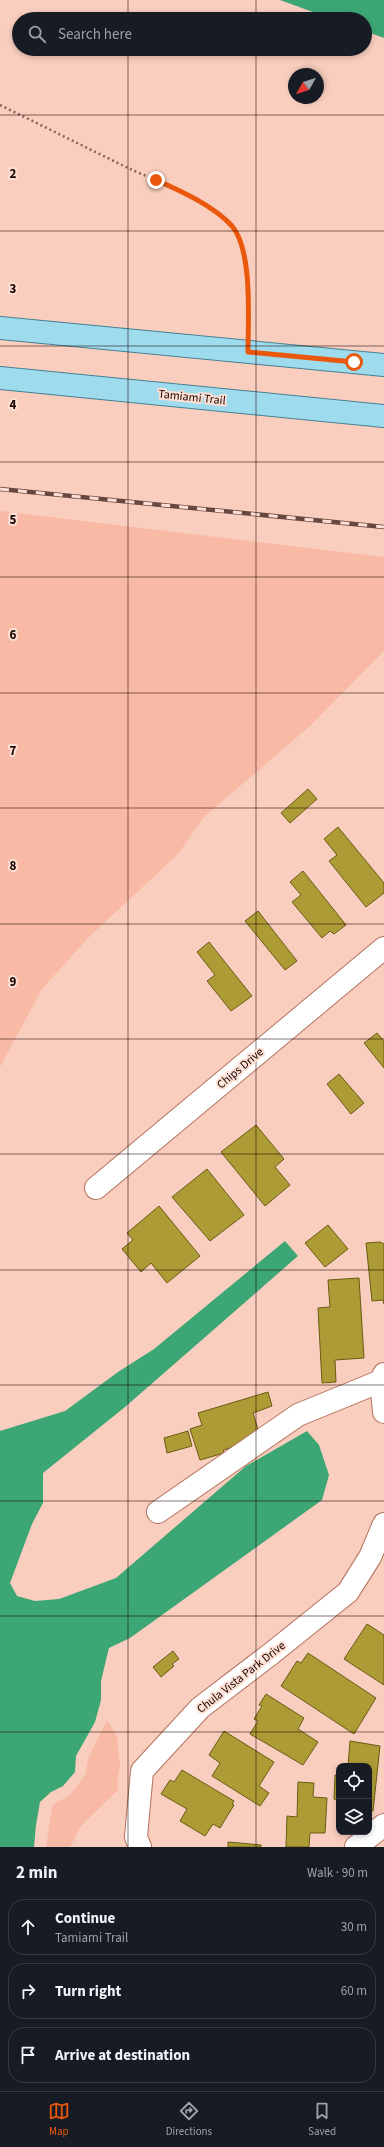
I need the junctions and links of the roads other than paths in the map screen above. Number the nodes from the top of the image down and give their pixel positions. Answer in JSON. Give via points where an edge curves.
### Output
{"nodes":[{"id":1,"x":0,"y":328,"type":"edge"},
{"id":2,"x":384,"y":365,"type":"edge"},
{"id":3,"x":0,"y":378,"type":"edge"},
{"id":4,"x":384,"y":416,"type":"edge"},
{"id":5,"x":384,"y":948,"type":"edge"},
{"id":6,"x":96,"y":1188,"type":"dead end"},
{"id":7,"x":383,"y":1377,"type":"edge"},
{"id":8,"x":384,"y":1412,"type":"edge"},
{"id":9,"x":158,"y":1512,"type":"dead end"},
{"id":10,"x":384,"y":1524,"type":"edge"},
{"id":11,"x":384,"y":1825,"type":"edge"},
{"id":12,"x":140,"y":1847,"type":"edge"},
{"id":13,"x":356,"y":1847,"type":"edge"}],
"edges":[{"from":1,"to":2,"type":"main road"},
{"from":3,"to":4,"type":"main road","name":"Tamiami Trail"},
{"from":5,"to":6,"type":"street","name":"Chips Drive"},
{"from":7,"to":8,"type":"street"},
{"from":7,"to":9,"type":"street","via":[[298,1415]]},
{"from":10,"to":12,"type":"street","name":"Chula Vista Park Drive","via":[[370,1558],[348,1592],[200,1708],[142,1772],[136,1837]]},
{"from":11,"to":13,"type":"street"}]}
